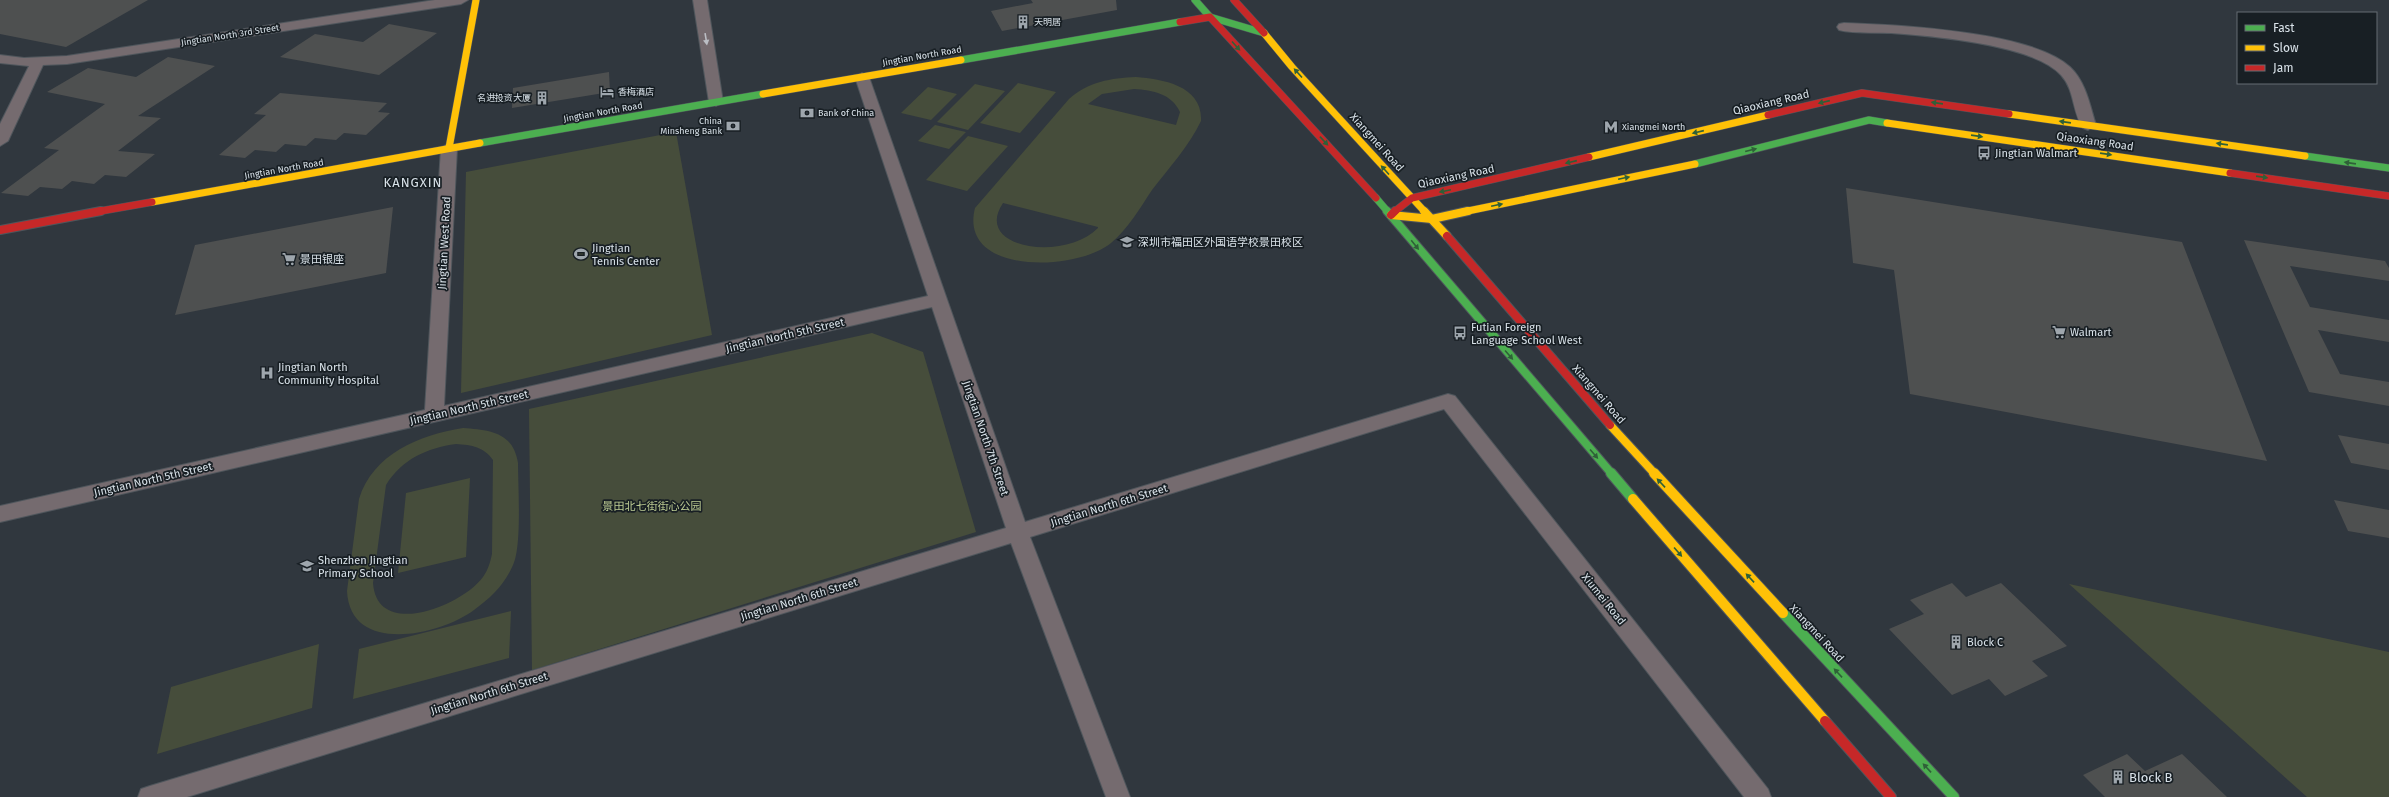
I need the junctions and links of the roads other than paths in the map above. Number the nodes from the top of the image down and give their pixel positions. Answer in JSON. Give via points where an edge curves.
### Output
{"nodes":[{"id":1,"x":461,"y":0,"type":"edge"},
{"id":2,"x":476,"y":0,"type":"edge"},
{"id":3,"x":700,"y":0,"type":"edge"},
{"id":4,"x":712,"y":0,"type":"edge"},
{"id":5,"x":1195,"y":0,"type":"edge"},
{"id":6,"x":1234,"y":0,"type":"edge"},
{"id":7,"x":1246,"y":13,"type":"junction"},
{"id":8,"x":1210,"y":17,"type":"junction"},
{"id":9,"x":1844,"y":27,"type":"dead end"},
{"id":10,"x":1264,"y":33,"type":"junction"},
{"id":11,"x":0,"y":59,"type":"edge"},
{"id":12,"x":38,"y":62,"type":"junction"},
{"id":13,"x":862,"y":77,"type":"junction"},
{"id":14,"x":722,"y":101,"type":"junction"},
{"id":15,"x":2088,"y":125,"type":"junction"},
{"id":16,"x":0,"y":141,"type":"edge"},
{"id":17,"x":450,"y":148,"type":"junction"},
{"id":18,"x":2389,"y":168,"type":"edge"},
{"id":19,"x":2389,"y":196,"type":"edge"},
{"id":20,"x":1412,"y":198,"type":"junction"},
{"id":21,"x":1391,"y":215,"type":"junction"},
{"id":22,"x":1432,"y":219,"type":"junction"},
{"id":23,"x":0,"y":230,"type":"edge"},
{"id":24,"x":938,"y":300,"type":"junction"},
{"id":25,"x":1448,"y":401,"type":"joint"},
{"id":26,"x":434,"y":415,"type":"junction"},
{"id":27,"x":0,"y":514,"type":"edge"},
{"id":28,"x":1018,"y":533,"type":"junction"},
{"id":29,"x":150,"y":797,"type":"edge"},
{"id":30,"x":1118,"y":797,"type":"edge"},
{"id":31,"x":1760,"y":797,"type":"edge"},
{"id":32,"x":1891,"y":797,"type":"edge"},
{"id":33,"x":1954,"y":797,"type":"edge"}],
"edges":[{"from":1,"to":12,"type":"street","name":"Jingtian North 3rd Street","via":[[67,60]]},
{"from":2,"to":17,"type":"main road","name":"Jingtian West Road"},
{"from":3,"to":14,"type":"street","one_way":true},
{"from":4,"to":14,"type":"street"},
{"from":5,"to":8,"type":"main road"},
{"from":6,"to":7,"type":"main road","name":"Xiangmei Road"},
{"from":7,"to":8,"type":"main road"},
{"from":7,"to":10,"type":"main road","name":"Xiangmei Road"},
{"from":8,"to":10,"type":"main road"},
{"from":8,"to":13,"type":"main road","name":"Jingtian North Road"},
{"from":8,"to":21,"type":"main road","one_way":true},
{"from":9,"to":15,"type":"street","via":[[1904,30],[1996,43],[2037,54],[2054,61],[2072,79]]},
{"from":20,"to":10,"type":"main road","name":"Xiangmei Road","one_way":true},
{"from":11,"to":12,"type":"street","name":"Jingtian North 3rd Street"},
{"from":12,"to":16,"type":"street"},
{"from":13,"to":14,"type":"main road","name":"Jingtian North Road"},
{"from":13,"to":24,"type":"street","name":"Jingtian North 7th Street"},
{"from":14,"to":17,"type":"main road","name":"Jingtian North Road"},
{"from":18,"to":15,"type":"main road","name":"Qiaoxiang Road","one_way":true},
{"from":15,"to":20,"type":"main road","name":"Qiaoxiang Road","one_way":true,"via":[[1862,93]]},
{"from":17,"to":23,"type":"main road","name":"Jingtian North Road"},
{"from":17,"to":26,"type":"street","name":"Jingtian West Road"},
{"from":22,"to":19,"type":"main road","name":"Qiaoxiang Road","one_way":true,"via":[[1706,162],[1869,120]]},
{"from":20,"to":21,"type":"main road","name":"Qiaoxiang Road"},
{"from":20,"to":22,"type":"main road","name":"Xiangmei Road"},
{"from":21,"to":22,"type":"main road","name":"Qiaoxiang Road"},
{"from":21,"to":32,"type":"main road","one_way":true,"via":[[1686,562]]},
{"from":33,"to":22,"type":"main road","name":"Xiangmei Road","one_way":true,"via":[[1654,475]]},
{"from":24,"to":26,"type":"street","name":"Jingtian North 5th Street"},
{"from":24,"to":28,"type":"street","name":"Jingtian North 7th Street"},
{"from":25,"to":28,"type":"street","name":"Jingtian North 6th Street"},
{"from":25,"to":31,"type":"street","name":"Xiumei Road"},
{"from":26,"to":27,"type":"street","name":"Jingtian North 5th Street"},
{"from":28,"to":29,"type":"street","name":"Jingtian North 6th Street"},
{"from":28,"to":30,"type":"street","name":"Jingtian North 7th Street"}]}
